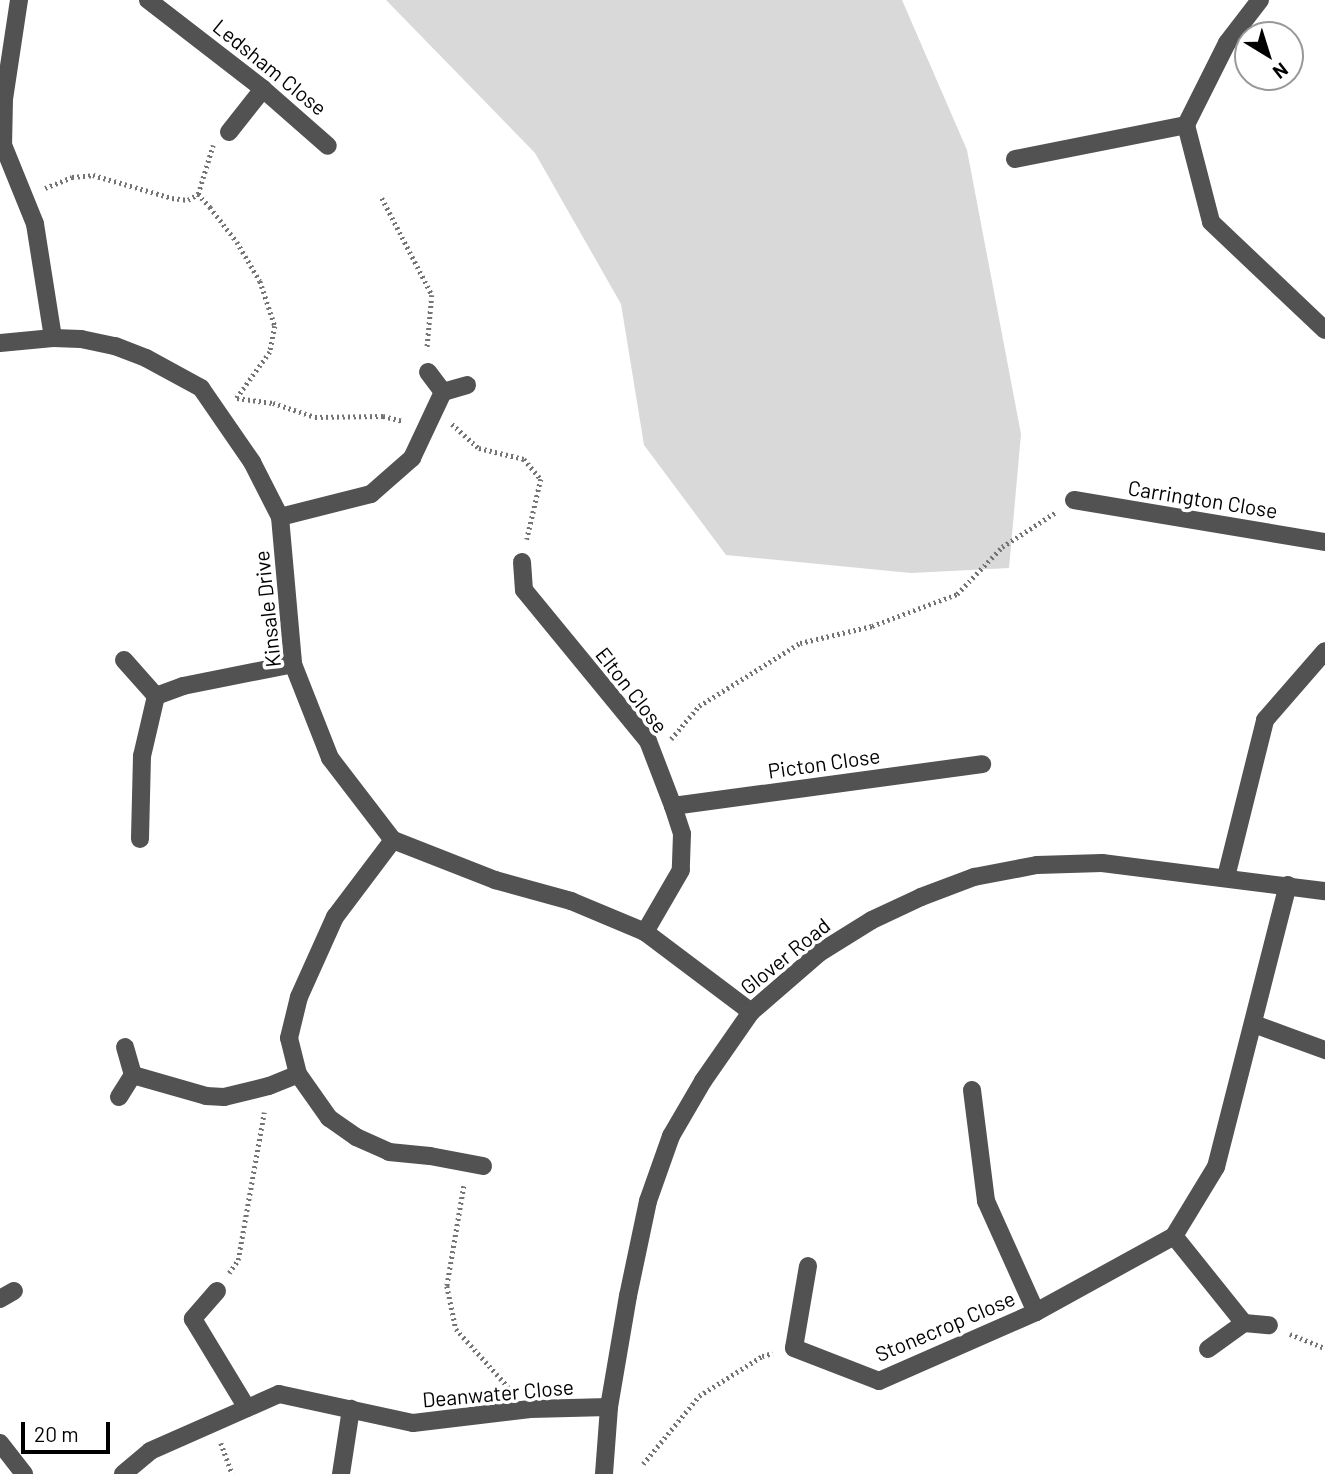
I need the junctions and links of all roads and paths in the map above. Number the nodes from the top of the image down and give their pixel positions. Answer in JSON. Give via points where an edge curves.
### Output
{"nodes":[{"id":1,"x":19,"y":0,"type":"edge"},
{"id":2,"x":148,"y":0,"type":"edge"},
{"id":3,"x":1260,"y":0,"type":"edge"},
{"id":4,"x":264,"y":89,"type":"junction"},
{"id":5,"x":1186,"y":125,"type":"junction"},
{"id":6,"x":229,"y":132,"type":"joint"},
{"id":7,"x":2,"y":145,"type":"edge"},
{"id":8,"x":328,"y":146,"type":"dead end"},
{"id":9,"x":1015,"y":159,"type":"dead end"},
{"id":10,"x":198,"y":194,"type":"junction"},
{"id":11,"x":25,"y":196,"type":"junction"},
{"id":12,"x":382,"y":198,"type":"dead end"},
{"id":13,"x":1325,"y":330,"type":"edge"},
{"id":14,"x":53,"y":338,"type":"junction"},
{"id":15,"x":0,"y":343,"type":"edge"},
{"id":16,"x":428,"y":372,"type":"joint"},
{"id":17,"x":467,"y":385,"type":"dead end"},
{"id":18,"x":443,"y":392,"type":"junction"},
{"id":19,"x":205,"y":394,"type":"junction"},
{"id":20,"x":237,"y":398,"type":"junction"},
{"id":21,"x":435,"y":410,"type":"junction"},
{"id":22,"x":427,"y":428,"type":"junction"},
{"id":23,"x":1074,"y":500,"type":"joint"},
{"id":24,"x":280,"y":517,"type":"junction"},
{"id":25,"x":1325,"y":542,"type":"edge"},
{"id":26,"x":522,"y":562,"type":"joint"},
{"id":27,"x":1325,"y":651,"type":"edge"},
{"id":28,"x":124,"y":660,"type":"dead end"},
{"id":29,"x":293,"y":664,"type":"junction"},
{"id":30,"x":156,"y":696,"type":"junction"},
{"id":31,"x":654,"y":758,"type":"junction"},
{"id":32,"x":982,"y":764,"type":"dead end"},
{"id":33,"x":673,"y":806,"type":"junction"},
{"id":34,"x":141,"y":839,"type":"dead end"},
{"id":35,"x":393,"y":839,"type":"junction"},
{"id":36,"x":1226,"y":877,"type":"junction"},
{"id":37,"x":1288,"y":886,"type":"junction"},
{"id":38,"x":1325,"y":891,"type":"edge"},
{"id":39,"x":645,"y":932,"type":"junction"},
{"id":40,"x":751,"y":1012,"type":"junction"},
{"id":41,"x":1254,"y":1024,"type":"junction"},
{"id":42,"x":125,"y":1046,"type":"dead end"},
{"id":43,"x":1325,"y":1050,"type":"edge"},
{"id":44,"x":298,"y":1074,"type":"junction"},
{"id":45,"x":133,"y":1075,"type":"junction"},
{"id":46,"x":269,"y":1086,"type":"junction"},
{"id":47,"x":972,"y":1090,"type":"dead end"},
{"id":48,"x":119,"y":1097,"type":"dead end"},
{"id":49,"x":475,"y":1164,"type":"joint"},
{"id":50,"x":1174,"y":1237,"type":"junction"},
{"id":51,"x":808,"y":1266,"type":"dead end"},
{"id":52,"x":217,"y":1291,"type":"joint"},
{"id":53,"x":1036,"y":1312,"type":"junction"},
{"id":54,"x":1244,"y":1323,"type":"junction"},
{"id":55,"x":1269,"y":1325,"type":"joint"},
{"id":56,"x":794,"y":1348,"type":"junction"},
{"id":57,"x":1325,"y":1348,"type":"edge"},
{"id":58,"x":1208,"y":1349,"type":"dead end"},
{"id":59,"x":609,"y":1407,"type":"junction"},
{"id":60,"x":247,"y":1408,"type":"junction"},
{"id":61,"x":351,"y":1409,"type":"junction"},
{"id":62,"x":530,"y":1409,"type":"junction"},
{"id":63,"x":214,"y":1423,"type":"junction"},
{"id":64,"x":0,"y":1443,"type":"edge"},
{"id":65,"x":643,"y":1464,"type":"dead end"},
{"id":66,"x":24,"y":1474,"type":"edge"},
{"id":67,"x":123,"y":1474,"type":"edge"},
{"id":68,"x":232,"y":1474,"type":"edge"},
{"id":69,"x":341,"y":1474,"type":"edge"},
{"id":70,"x":604,"y":1474,"type":"edge"}],
"edges":[{"from":1,"to":7,"type":"street"},
{"from":2,"to":4,"type":"street","name":"Ledsham Close"},
{"from":3,"to":5,"type":"street","via":[[1227,43]]},
{"from":4,"to":6,"type":"street"},
{"from":4,"to":8,"type":"street","name":"Ledsham Close"},
{"from":5,"to":9,"type":"street"},
{"from":5,"to":13,"type":"street","via":[[1211,222]]},
{"from":6,"to":10,"type":"path","via":[[211,147]]},
{"from":7,"to":11,"type":"street"},
{"from":10,"to":11,"type":"path","via":[[188,200],[172,198],[82,175]]},
{"from":10,"to":20,"type":"path","via":[[237,242],[260,281],[273,319],[270,352]]},
{"from":11,"to":14,"type":"street","via":[[40,248]]},
{"from":12,"to":16,"type":"path","via":[[432,295]]},
{"from":14,"to":15,"type":"street","name":"Kinsale Drive"},
{"from":14,"to":19,"type":"street","name":"Kinsale Drive","via":[[115,346],[146,358]]},
{"from":16,"to":18,"type":"street"},
{"from":17,"to":18,"type":"street"},
{"from":18,"to":21,"type":"street"},
{"from":19,"to":20,"type":"path"},
{"from":19,"to":24,"type":"street","name":"Kinsale Drive","via":[[253,462]]},
{"from":20,"to":22,"type":"path","via":[[273,403],[315,417],[383,416]]},
{"from":21,"to":22,"type":"street"},
{"from":21,"to":26,"type":"path","via":[[478,447],[524,459],[541,479]]},
{"from":22,"to":24,"type":"street","via":[[412,458],[370,494]]},
{"from":23,"to":25,"type":"street","name":"Carrington Close"},
{"from":23,"to":31,"type":"path","via":[[1002,547],[957,594],[872,626],[800,643],[699,706]]},
{"from":24,"to":29,"type":"street","name":"Kinsale Drive"},
{"from":26,"to":31,"type":"street","name":"Elton Close","via":[[524,590],[648,741]]},
{"from":27,"to":36,"type":"street","via":[[1265,720]]},
{"from":28,"to":30,"type":"street"},
{"from":29,"to":30,"type":"street","via":[[183,686]]},
{"from":29,"to":35,"type":"street","name":"Kinsale Drive","via":[[330,758]]},
{"from":30,"to":34,"type":"street","via":[[142,756]]},
{"from":31,"to":33,"type":"street","name":"Elton Close"},
{"from":32,"to":33,"type":"street","name":"Picton Close"},
{"from":33,"to":39,"type":"street","name":"Elton Close","via":[[682,834],[681,870]]},
{"from":35,"to":39,"type":"street"},
{"from":35,"to":44,"type":"street","via":[[335,917],[299,997],[289,1038]]},
{"from":36,"to":37,"type":"street","name":"Glover Road"},
{"from":36,"to":40,"type":"street","name":"Glover Road","via":[[1102,863],[1037,865],[974,877],[872,920],[819,953]]},
{"from":37,"to":38,"type":"street","name":"Glover Road"},
{"from":37,"to":41,"type":"street"},
{"from":39,"to":40,"type":"street"},
{"from":40,"to":59,"type":"street","name":"Glover Road","via":[[671,1136],[648,1201]]},
{"from":41,"to":43,"type":"street"},
{"from":41,"to":50,"type":"street","via":[[1216,1167]]},
{"from":42,"to":45,"type":"street"},
{"from":44,"to":46,"type":"street"},
{"from":44,"to":49,"type":"street","via":[[329,1118],[356,1137],[389,1152]]},
{"from":45,"to":46,"type":"street","via":[[206,1096],[224,1097]]},
{"from":45,"to":48,"type":"street"},
{"from":46,"to":52,"type":"path","via":[[238,1260]]},
{"from":47,"to":53,"type":"street","name":"Stonecrop Close","via":[[986,1201]]},
{"from":49,"to":62,"type":"path","via":[[447,1286],[456,1329]]},
{"from":50,"to":53,"type":"street","name":"Stonecrop Close"},
{"from":50,"to":54,"type":"street"},
{"from":51,"to":56,"type":"street"},
{"from":52,"to":60,"type":"street","via":[[193,1319]]},
{"from":53,"to":56,"type":"street","name":"Stonecrop Close","via":[[879,1381]]},
{"from":54,"to":55,"type":"street"},
{"from":54,"to":58,"type":"street"},
{"from":55,"to":57,"type":"path"},
{"from":56,"to":65,"type":"path","via":[[762,1356],[699,1395]]},
{"from":59,"to":62,"type":"street","name":"Deanwater Close"},
{"from":59,"to":70,"type":"street","name":"Glover Road"},
{"from":60,"to":61,"type":"street","name":"Deanwater Close","via":[[279,1394]]},
{"from":60,"to":63,"type":"street","name":"Deanwater Close"},
{"from":61,"to":62,"type":"street","name":"Deanwater Close","via":[[413,1423]]},
{"from":61,"to":69,"type":"street"},
{"from":63,"to":67,"type":"street","name":"Deanwater Close","via":[[150,1451]]},
{"from":63,"to":68,"type":"path"},
{"from":64,"to":66,"type":"street"}]}
